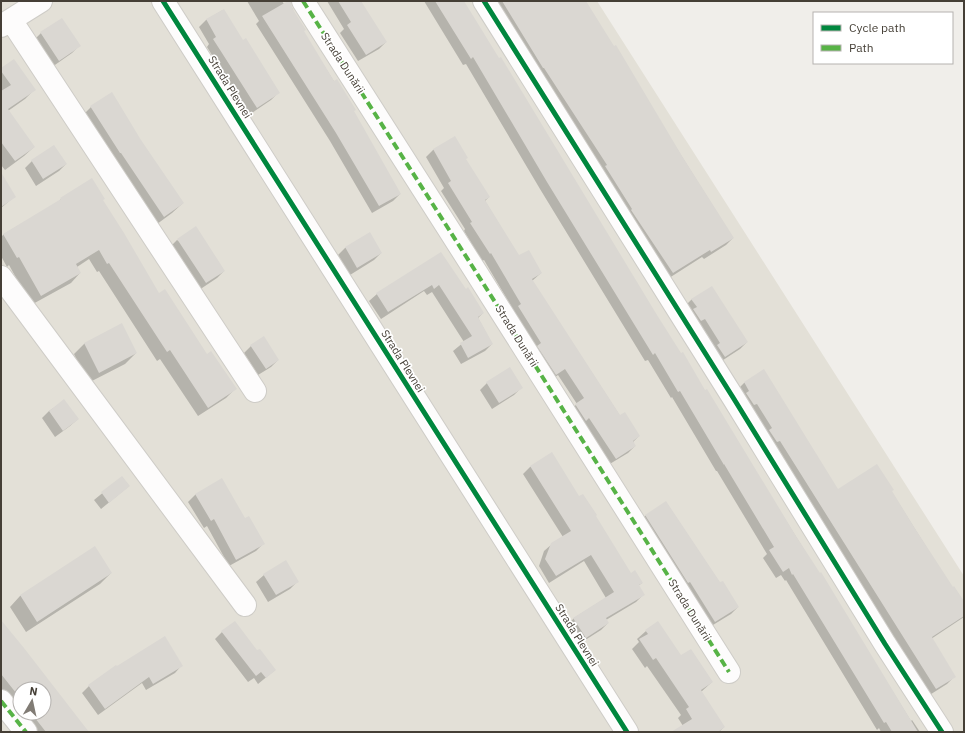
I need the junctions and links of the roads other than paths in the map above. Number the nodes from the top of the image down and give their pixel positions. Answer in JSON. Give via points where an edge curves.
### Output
{"nodes":[{"id":1,"x":41,"y":1,"type":"edge"},
{"id":2,"x":163,"y":1,"type":"edge"},
{"id":3,"x":303,"y":1,"type":"edge"},
{"id":4,"x":484,"y":1,"type":"edge"},
{"id":5,"x":6,"y":23,"type":"edge"},
{"id":6,"x":1,"y":277,"type":"edge"},
{"id":7,"x":255,"y":391,"type":"dead end"},
{"id":8,"x":245,"y":605,"type":"dead end"},
{"id":9,"x":729,"y":672,"type":"dead end"},
{"id":10,"x":1,"y":701,"type":"edge"},
{"id":11,"x":26,"y":732,"type":"edge"},
{"id":12,"x":626,"y":732,"type":"edge"},
{"id":13,"x":942,"y":732,"type":"edge"}],
"edges":[{"from":1,"to":5,"type":"street"},
{"from":2,"to":12,"type":"street","name":"Strada Plevnei"},
{"from":3,"to":9,"type":"street","name":"Strada Dunării"},
{"from":4,"to":13,"type":"street"},
{"from":5,"to":7,"type":"street"},
{"from":6,"to":8,"type":"street"},
{"from":10,"to":11,"type":"street"}]}
